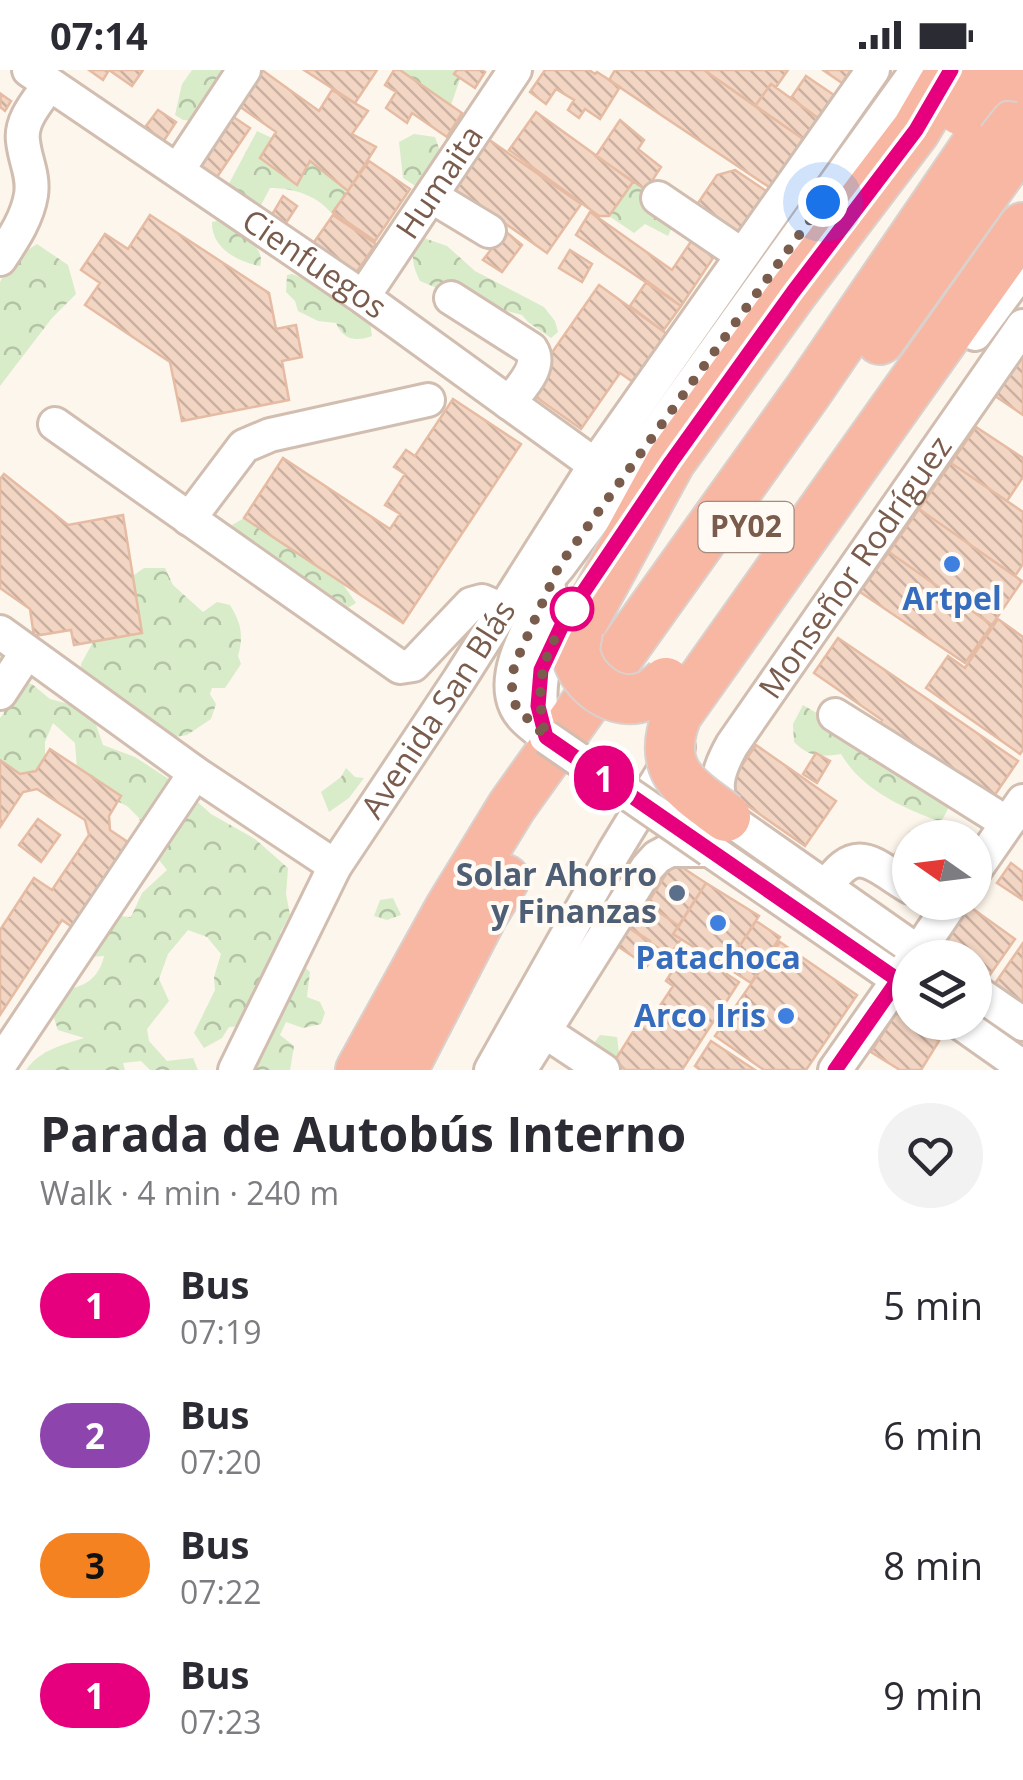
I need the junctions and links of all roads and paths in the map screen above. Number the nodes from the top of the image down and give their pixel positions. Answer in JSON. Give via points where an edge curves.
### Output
{"nodes":[{"id":1,"x":244,"y":70,"type":"edge"},
{"id":2,"x":515,"y":70,"type":"edge"},
{"id":3,"x":872,"y":70,"type":"edge"},
{"id":4,"x":39,"y":77,"type":"edge"},
{"id":5,"x":1023,"y":77,"type":"edge"},
{"id":6,"x":944,"y":83,"type":"edge"},
{"id":7,"x":1023,"y":140,"type":"edge"},
{"id":8,"x":11,"y":146,"type":"edge"},
{"id":9,"x":178,"y":170,"type":"junction"},
{"id":10,"x":430,"y":196,"type":"junction"},
{"id":11,"x":658,"y":198,"type":"dead end"},
{"id":12,"x":1023,"y":204,"type":"edge"},
{"id":13,"x":1023,"y":226,"type":"edge"},
{"id":14,"x":489,"y":231,"type":"dead end"},
{"id":15,"x":955,"y":237,"type":"junction"},
{"id":16,"x":742,"y":254,"type":"junction"},
{"id":17,"x":0,"y":260,"type":"edge"},
{"id":18,"x":1023,"y":269,"type":"edge"},
{"id":19,"x":974,"y":294,"type":"junction"},
{"id":20,"x":363,"y":297,"type":"junction"},
{"id":21,"x":451,"y":298,"type":"dead end"},
{"id":22,"x":1023,"y":326,"type":"edge"},
{"id":23,"x":428,"y":400,"type":"dead end"},
{"id":24,"x":510,"y":403,"type":"junction"},
{"id":25,"x":55,"y":424,"type":"dead end"},
{"id":26,"x":671,"y":462,"type":"junction"},
{"id":27,"x":594,"y":465,"type":"junction"},
{"id":28,"x":725,"y":506,"type":"junction"},
{"id":29,"x":190,"y":519,"type":"junction"},
{"id":30,"x":559,"y":566,"type":"junction"},
{"id":31,"x":503,"y":610,"type":"junction"},
{"id":32,"x":0,"y":632,"type":"edge"},
{"id":33,"x":27,"y":652,"type":"junction"},
{"id":34,"x":459,"y":680,"type":"junction"},
{"id":35,"x":0,"y":693,"type":"edge"},
{"id":36,"x":672,"y":699,"type":"junction"},
{"id":37,"x":835,"y":715,"type":"dead end"},
{"id":38,"x":546,"y":737,"type":"junction"},
{"id":39,"x":195,"y":773,"type":"junction"},
{"id":40,"x":1015,"y":812,"type":"edge"},
{"id":41,"x":718,"y":834,"type":"junction"},
{"id":42,"x":992,"y":845,"type":"edge"},
{"id":43,"x":334,"y":866,"type":"junction"},
{"id":44,"x":892,"y":877,"type":"edge"},
{"id":45,"x":826,"y":887,"type":"junction"},
{"id":46,"x":892,"y":947,"type":"edge"},
{"id":47,"x":892,"y":952,"type":"edge"},
{"id":48,"x":892,"y":994,"type":"edge"},
{"id":49,"x":992,"y":1003,"type":"edge"},
{"id":50,"x":1023,"y":1024,"type":"edge"},
{"id":51,"x":544,"y":1031,"type":"junction"},
{"id":52,"x":985,"y":1040,"type":"edge"},
{"id":53,"x":0,"y":1064,"type":"edge"},
{"id":54,"x":1023,"y":1067,"type":"edge"},
{"id":55,"x":234,"y":1070,"type":"edge"},
{"id":56,"x":360,"y":1070,"type":"edge"},
{"id":57,"x":402,"y":1070,"type":"edge"},
{"id":58,"x":491,"y":1070,"type":"edge"},
{"id":59,"x":520,"y":1070,"type":"edge"},
{"id":60,"x":603,"y":1070,"type":"edge"},
{"id":61,"x":835,"y":1070,"type":"edge"}],
"edges":[{"from":1,"to":9,"type":"street"},
{"from":2,"to":10,"type":"street","name":"Humaita"},
{"from":3,"to":16,"type":"street","name":"Avenida San Blás"},
{"from":4,"to":8,"type":"street"},
{"from":4,"to":9,"type":"street","name":"Cienfuegos"},
{"from":5,"to":6,"type":"highway","bridge":true,"via":[[1006,74],[978,89]]},
{"from":5,"to":28,"type":"highway","number":"PY02"},
{"from":6,"to":26,"type":"highway"},
{"from":6,"to":28,"type":"highway","via":[[853,272]]},
{"from":6,"to":30,"type":"street"},
{"from":7,"to":15,"type":"highway","number":"PY02"},
{"from":8,"to":17,"type":"street","via":[[32,171],[31,196]]},
{"from":9,"to":20,"type":"street","name":"Cienfuegos"},
{"from":10,"to":14,"type":"street"},
{"from":10,"to":20,"type":"street","name":"Humaita"},
{"from":11,"to":16,"type":"street"},
{"from":12,"to":19,"type":"highway"},
{"from":13,"to":19,"type":"highway"},
{"from":15,"to":36,"type":"highway","via":[[925,307],[828,466],[696,648]]},
{"from":15,"to":57,"type":"highway","number":"PY02","via":[[610,715],[483,915]]},
{"from":16,"to":27,"type":"street","name":"Avenida San Blás"},
{"from":18,"to":58,"type":"street","via":[[715,687]]},
{"from":19,"to":36,"type":"highway"},
{"from":20,"to":24,"type":"street","name":"Cienfuegos"},
{"from":21,"to":24,"type":"street","via":[[536,356]]},
{"from":22,"to":41,"type":"street","name":"Monseñor Rodríguez","via":[[732,745],[716,779]]},
{"from":23,"to":29,"type":"street","via":[[270,434],[244,446]]},
{"from":24,"to":27,"type":"street","name":"Cienfuegos"},
{"from":25,"to":29,"type":"street"},
{"from":26,"to":36,"type":"highway","bridge":true,"via":[[578,631],[575,652],[603,693]]},
{"from":26,"to":38,"type":"street","via":[[564,621],[541,670],[538,706]]},
{"from":27,"to":31,"type":"street","name":"Avenida San Blás"},
{"from":28,"to":56,"type":"highway","number":"PY02","via":[[512,806]]},
{"from":29,"to":31,"type":"street","via":[[400,667],[414,665],[471,604]]},
{"from":30,"to":34,"type":"street"},
{"from":30,"to":38,"type":"street","via":[[514,666],[512,688],[516,707]]},
{"from":31,"to":34,"type":"street","name":"Avenida San Blás"},
{"from":32,"to":33,"type":"street"},
{"from":33,"to":35,"type":"street"},
{"from":33,"to":39,"type":"street"},
{"from":34,"to":43,"type":"street","name":"Avenida San Blás"},
{"from":36,"to":41,"type":"highway","bridge":true,"via":[[668,737],[676,772]]},
{"from":37,"to":40,"type":"street"},
{"from":38,"to":41,"type":"street","bridge":true},
{"from":39,"to":43,"type":"street"},
{"from":39,"to":53,"type":"street"},
{"from":40,"to":42,"type":"street"},
{"from":41,"to":45,"type":"street"},
{"from":41,"to":47,"type":"street"},
{"from":41,"to":51,"type":"street","via":[[670,850],[647,868]]},
{"from":43,"to":55,"type":"street","name":"Avenida San Blás"},
{"from":44,"to":45,"type":"street","via":[[862,858],[849,860]]},
{"from":45,"to":46,"type":"street"},
{"from":48,"to":61,"type":"street"},
{"from":49,"to":50,"type":"street"},
{"from":51,"to":59,"type":"street"},
{"from":51,"to":60,"type":"street"},
{"from":52,"to":54,"type":"street"}]}
